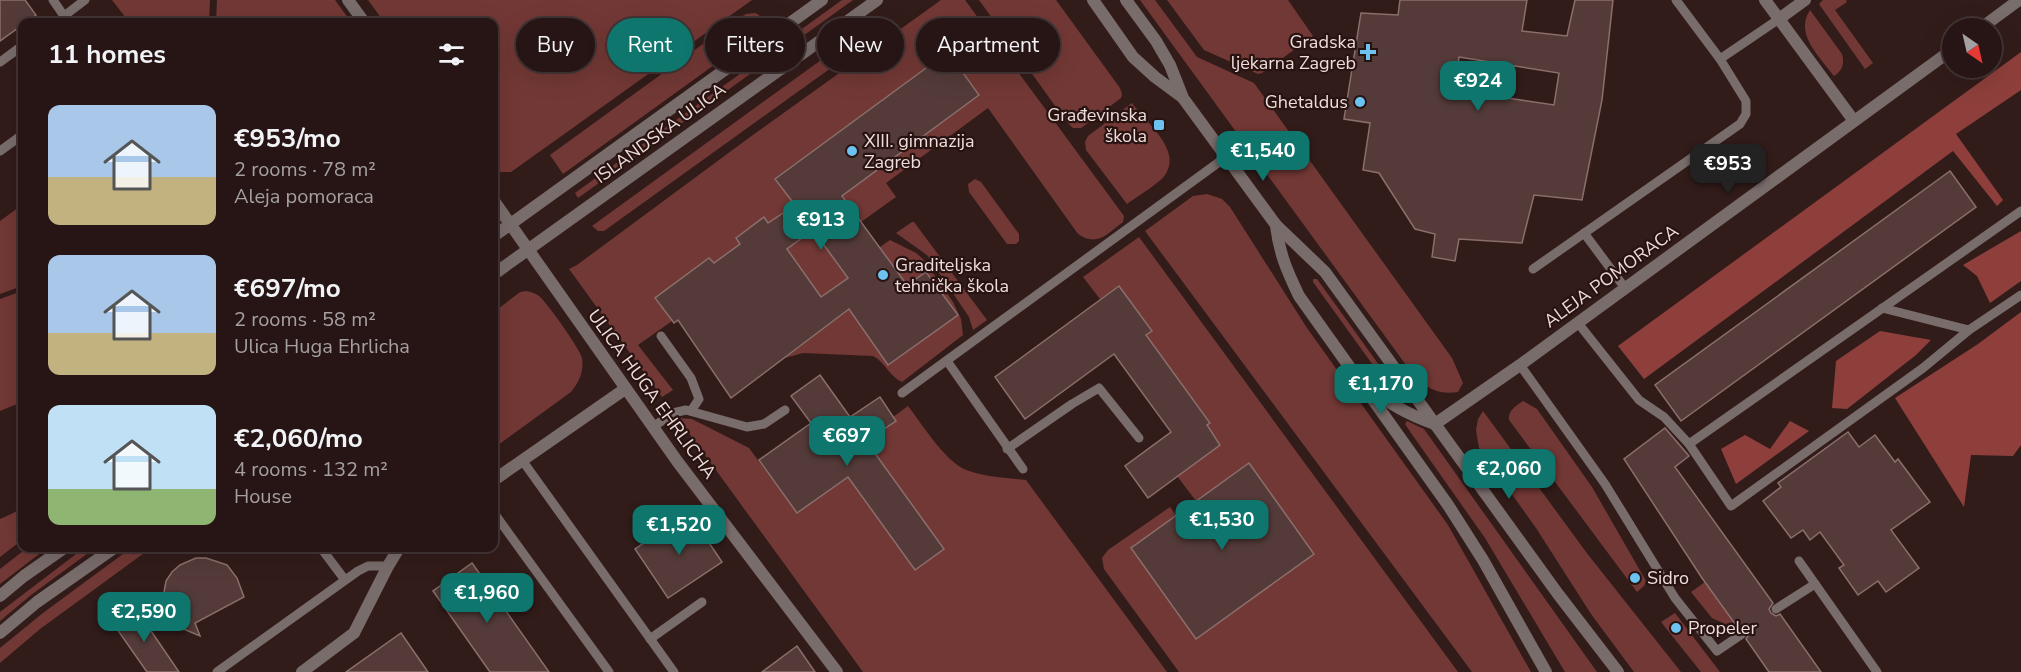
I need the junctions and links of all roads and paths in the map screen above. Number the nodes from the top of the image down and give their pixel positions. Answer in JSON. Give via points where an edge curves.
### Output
{"nodes":[{"id":1,"x":52,"y":0,"type":"edge"},
{"id":2,"x":85,"y":0,"type":"edge"},
{"id":3,"x":348,"y":0,"type":"edge"},
{"id":4,"x":822,"y":0,"type":"edge"},
{"id":5,"x":877,"y":0,"type":"edge"},
{"id":6,"x":1092,"y":0,"type":"edge"},
{"id":7,"x":1126,"y":0,"type":"edge"},
{"id":8,"x":1676,"y":0,"type":"edge"},
{"id":9,"x":1765,"y":0,"type":"edge"},
{"id":10,"x":1805,"y":0,"type":"edge"},
{"id":11,"x":2019,"y":0,"type":"edge"},
{"id":12,"x":64,"y":16,"type":"junction"},
{"id":13,"x":61,"y":18,"type":"edge"},
{"id":14,"x":361,"y":18,"type":"edge"},
{"id":15,"x":1994,"y":18,"type":"edge"},
{"id":16,"x":1779,"y":19,"type":"junction"},
{"id":17,"x":18,"y":49,"type":"edge"},
{"id":18,"x":1942,"y":57,"type":"edge"},
{"id":19,"x":1720,"y":59,"type":"junction"},
{"id":20,"x":0,"y":62,"type":"edge"},
{"id":21,"x":1184,"y":98,"type":"junction"},
{"id":22,"x":1854,"y":121,"type":"junction"},
{"id":23,"x":18,"y":138,"type":"edge"},
{"id":24,"x":0,"y":152,"type":"edge"},
{"id":25,"x":1226,"y":157,"type":"junction"},
{"id":26,"x":498,"y":207,"type":"edge"},
{"id":27,"x":2021,"y":211,"type":"edge"},
{"id":28,"x":509,"y":224,"type":"junction"},
{"id":29,"x":1276,"y":225,"type":"junction"},
{"id":30,"x":498,"y":233,"type":"edge"},
{"id":31,"x":1584,"y":233,"type":"junction"},
{"id":32,"x":528,"y":250,"type":"junction"},
{"id":33,"x":1533,"y":269,"type":"dead end"},
{"id":34,"x":498,"y":271,"type":"edge"},
{"id":35,"x":1625,"y":288,"type":"junction"},
{"id":36,"x":2021,"y":295,"type":"edge"},
{"id":37,"x":1882,"y":308,"type":"junction"},
{"id":38,"x":1578,"y":323,"type":"junction"},
{"id":39,"x":1969,"y":330,"type":"junction"},
{"id":40,"x":661,"y":336,"type":"dead end"},
{"id":41,"x":947,"y":361,"type":"junction"},
{"id":42,"x":1520,"y":365,"type":"junction"},
{"id":43,"x":1350,"y":369,"type":"junction"},
{"id":44,"x":625,"y":389,"type":"junction"},
{"id":45,"x":902,"y":393,"type":"dead end"},
{"id":46,"x":785,"y":410,"type":"dead end"},
{"id":47,"x":691,"y":411,"type":"junction"},
{"id":48,"x":1435,"y":424,"type":"junction"},
{"id":49,"x":653,"y":427,"type":"junction"},
{"id":50,"x":1139,"y":438,"type":"dead end"},
{"id":51,"x":1689,"y":444,"type":"junction"},
{"id":52,"x":1007,"y":448,"type":"junction"},
{"id":53,"x":522,"y":460,"type":"junction"},
{"id":54,"x":1023,"y":469,"type":"dead end"},
{"id":55,"x":498,"y":477,"type":"edge"},
{"id":56,"x":498,"y":519,"type":"edge"},
{"id":57,"x":58,"y":552,"type":"edge"},
{"id":58,"x":108,"y":552,"type":"edge"},
{"id":59,"x":324,"y":552,"type":"edge"},
{"id":60,"x":397,"y":552,"type":"edge"},
{"id":61,"x":1799,"y":561,"type":"dead end"},
{"id":62,"x":388,"y":566,"type":"junction"},
{"id":63,"x":345,"y":580,"type":"junction"},
{"id":64,"x":1815,"y":584,"type":"junction"},
{"id":65,"x":0,"y":596,"type":"edge"},
{"id":66,"x":702,"y":602,"type":"dead end"},
{"id":67,"x":1776,"y":609,"type":"dead end"},
{"id":68,"x":0,"y":633,"type":"edge"},
{"id":69,"x":1742,"y":634,"type":"dead end"},
{"id":70,"x":650,"y":639,"type":"junction"},
{"id":71,"x":217,"y":672,"type":"edge"},
{"id":72,"x":302,"y":672,"type":"edge"},
{"id":73,"x":609,"y":672,"type":"edge"},
{"id":74,"x":674,"y":672,"type":"edge"},
{"id":75,"x":837,"y":672,"type":"edge"},
{"id":76,"x":1546,"y":672,"type":"edge"},
{"id":77,"x":1618,"y":672,"type":"edge"},
{"id":78,"x":1877,"y":672,"type":"edge"}],
"edges":[{"from":1,"to":12,"type":"lane"},
{"from":2,"to":12,"type":"lane"},
{"from":3,"to":14,"type":"street"},
{"from":4,"to":28,"type":"street","name":"ISLANDSKA ULICA"},
{"from":5,"to":32,"type":"street","name":"ISLANDSKA ULICA"},
{"from":6,"to":21,"type":"street","via":[[1133,57]]},
{"from":7,"to":21,"type":"street","via":[[1170,64]]},
{"from":8,"to":19,"type":"lane"},
{"from":9,"to":16,"type":"street"},
{"from":10,"to":16,"type":"street"},
{"from":11,"to":15,"type":"street"},
{"from":12,"to":13,"type":"lane"},
{"from":16,"to":19,"type":"lane"},
{"from":16,"to":22,"type":"street"},
{"from":17,"to":20,"type":"lane"},
{"from":18,"to":22,"type":"street","name":"ALEJA POMORACA"},
{"from":19,"to":31,"type":"lane","via":[[1746,101],[1746,114],[1740,124]]},
{"from":21,"to":25,"type":"street"},
{"from":22,"to":35,"type":"street","name":"ALEJA POMORACA"},
{"from":23,"to":24,"type":"lane"},
{"from":25,"to":29,"type":"street"},
{"from":25,"to":41,"type":"lane"},
{"from":26,"to":28,"type":"street","name":"ULICA HUGA EHRLICHA"},
{"from":27,"to":37,"type":"lane"},
{"from":28,"to":30,"type":"street","name":"ISLANDSKA ULICA"},
{"from":28,"to":32,"type":"street","name":"ULICA HUGA EHRLICHA"},
{"from":29,"to":43,"type":"street","via":[[1278,248],[1299,296]]},
{"from":29,"to":48,"type":"street","via":[[1326,272]]},
{"from":31,"to":33,"type":"lane"},
{"from":31,"to":35,"type":"lane"},
{"from":32,"to":34,"type":"street","name":"ISLANDSKA ULICA"},
{"from":32,"to":44,"type":"street","name":"ULICA HUGA EHRLICHA"},
{"from":35,"to":38,"type":"street","name":"ALEJA POMORACA"},
{"from":36,"to":39,"type":"lane"},
{"from":37,"to":39,"type":"lane"},
{"from":37,"to":51,"type":"lane"},
{"from":38,"to":42,"type":"street","name":"ALEJA POMORACA"},
{"from":38,"to":51,"type":"lane","via":[[1639,400],[1665,417]]},
{"from":39,"to":51,"type":"lane","via":[[1923,368],[1731,506]]},
{"from":40,"to":47,"type":"lane","via":[[691,378],[699,399]]},
{"from":41,"to":45,"type":"lane"},
{"from":41,"to":52,"type":"lane"},
{"from":42,"to":48,"type":"street","name":"ALEJA POMORACA"},
{"from":42,"to":69,"type":"lane","via":[[1605,484],[1675,598],[1717,651]]},
{"from":43,"to":48,"type":"street","via":[[1398,409]]},
{"from":43,"to":76,"type":"street","via":[[1448,505]]},
{"from":44,"to":49,"type":"street","name":"ULICA HUGA EHRLICHA"},
{"from":44,"to":53,"type":"street"},
{"from":46,"to":47,"type":"lane","via":[[764,424],[747,427]]},
{"from":47,"to":49,"type":"lane","via":[[673,412]]},
{"from":48,"to":77,"type":"street"},
{"from":49,"to":75,"type":"street","name":"ULICA HUGA EHRLICHA"},
{"from":50,"to":52,"type":"lane","via":[[1099,388]]},
{"from":52,"to":54,"type":"lane"},
{"from":53,"to":55,"type":"street"},
{"from":53,"to":70,"type":"lane"},
{"from":56,"to":73,"type":"lane"},
{"from":57,"to":65,"type":"street"},
{"from":58,"to":68,"type":"street"},
{"from":59,"to":63,"type":"lane"},
{"from":60,"to":62,"type":"street"},
{"from":61,"to":64,"type":"lane"},
{"from":62,"to":63,"type":"lane","via":[[368,566]]},
{"from":62,"to":72,"type":"street","via":[[354,633]]},
{"from":63,"to":71,"type":"lane"},
{"from":64,"to":67,"type":"lane"},
{"from":64,"to":78,"type":"lane"},
{"from":66,"to":70,"type":"lane"},
{"from":70,"to":74,"type":"lane"}]}
